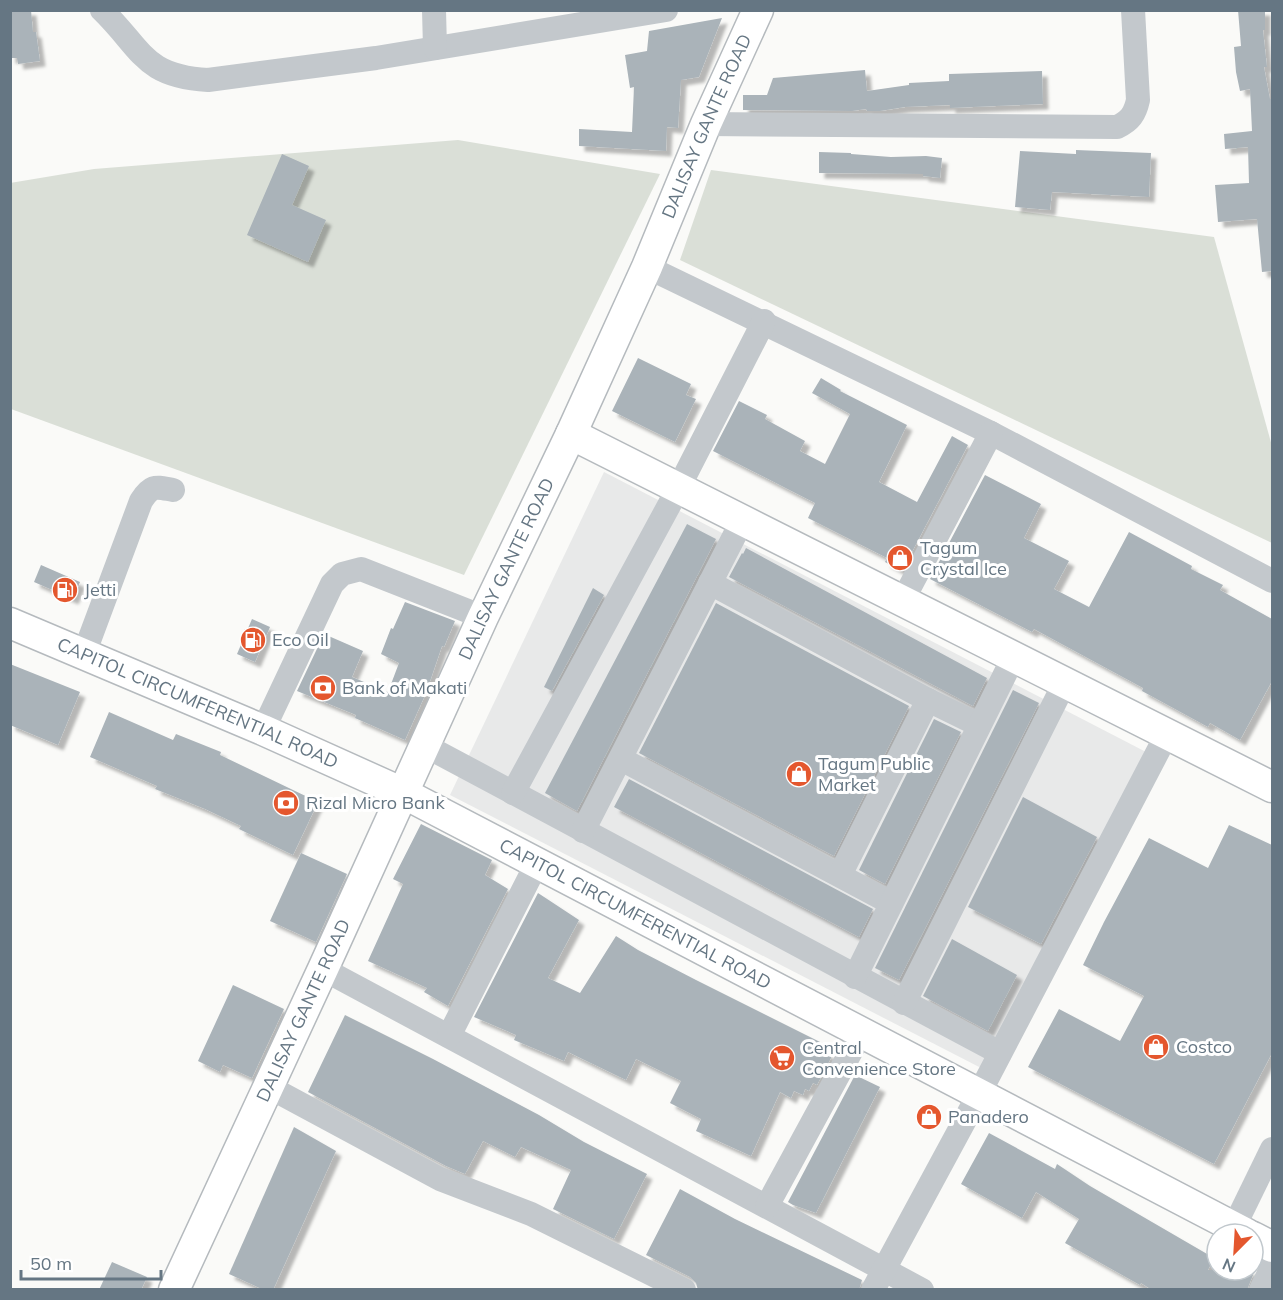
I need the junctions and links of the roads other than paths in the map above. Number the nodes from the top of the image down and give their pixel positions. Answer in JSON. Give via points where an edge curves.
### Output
{"nodes":[{"id":1,"x":102,"y":10,"type":"edge"},
{"id":2,"x":434,"y":10,"type":"edge"},
{"id":3,"x":666,"y":10,"type":"edge"},
{"id":4,"x":758,"y":10,"type":"edge"},
{"id":5,"x":1133,"y":10,"type":"edge"},
{"id":6,"x":435,"y":48,"type":"junction"},
{"id":7,"x":706,"y":124,"type":"junction"},
{"id":8,"x":647,"y":267,"type":"junction"},
{"id":9,"x":764,"y":321,"type":"junction"},
{"id":10,"x":991,"y":433,"type":"junction"},
{"id":11,"x":571,"y":434,"type":"junction"},
{"id":12,"x":679,"y":487,"type":"junction"},
{"id":13,"x":173,"y":490,"type":"dead end"},
{"id":14,"x":743,"y":519,"type":"junction"},
{"id":15,"x":1272,"y":581,"type":"edge"},
{"id":16,"x":710,"y":583,"type":"junction"},
{"id":17,"x":903,"y":600,"type":"junction"},
{"id":18,"x":483,"y":617,"type":"junction"},
{"id":19,"x":10,"y":623,"type":"edge"},
{"id":20,"x":84,"y":654,"type":"junction"},
{"id":21,"x":1014,"y":656,"type":"junction"},
{"id":22,"x":1065,"y":682,"type":"junction"},
{"id":23,"x":928,"y":700,"type":"junction"},
{"id":24,"x":979,"y":725,"type":"junction"},
{"id":25,"x":263,"y":730,"type":"junction"},
{"id":26,"x":1167,"y":734,"type":"junction"},
{"id":27,"x":424,"y":745,"type":"junction"},
{"id":28,"x":621,"y":759,"type":"junction"},
{"id":29,"x":1271,"y":780,"type":"edge"},
{"id":30,"x":403,"y":793,"type":"junction"},
{"id":31,"x":513,"y":793,"type":"junction"},
{"id":32,"x":583,"y":831,"type":"junction"},
{"id":33,"x":537,"y":863,"type":"junction"},
{"id":34,"x":840,"y":875,"type":"junction"},
{"id":35,"x":891,"y":903,"type":"junction"},
{"id":36,"x":323,"y":969,"type":"junction"},
{"id":37,"x":855,"y":977,"type":"junction"},
{"id":38,"x":904,"y":1003,"type":"junction"},
{"id":39,"x":861,"y":1033,"type":"junction"},
{"id":40,"x":449,"y":1036,"type":"junction"},
{"id":41,"x":1000,"y":1053,"type":"junction"},
{"id":42,"x":269,"y":1087,"type":"junction"},
{"id":43,"x":979,"y":1094,"type":"junction"},
{"id":44,"x":1272,"y":1149,"type":"edge"},
{"id":45,"x":767,"y":1206,"type":"junction"},
{"id":46,"x":1224,"y":1222,"type":"edge"},
{"id":47,"x":1249,"y":1222,"type":"edge"},
{"id":48,"x":1272,"y":1267,"type":"edge"},
{"id":49,"x":878,"y":1279,"type":"edge"},
{"id":50,"x":174,"y":1290,"type":"edge"},
{"id":51,"x":684,"y":1290,"type":"edge"},
{"id":52,"x":922,"y":1290,"type":"edge"},
{"id":53,"x":1261,"y":1290,"type":"edge"}],
"edges":[{"from":1,"to":6,"type":"street","via":[[137,53],[153,66],[187,79],[254,75]]},
{"from":2,"to":6,"type":"street"},
{"from":3,"to":6,"type":"street"},
{"from":4,"to":7,"type":"main road","name":"DALISAY GANTE ROAD"},
{"from":5,"to":7,"type":"street","via":[[1138,100],[1127,123],[1118,127]]},
{"from":7,"to":8,"type":"main road","name":"DALISAY GANTE ROAD"},
{"from":8,"to":9,"type":"street"},
{"from":8,"to":11,"type":"main road","name":"DALISAY GANTE ROAD"},
{"from":9,"to":10,"type":"street"},
{"from":9,"to":12,"type":"street"},
{"from":10,"to":15,"type":"street"},
{"from":10,"to":17,"type":"street"},
{"from":11,"to":12,"type":"main road"},
{"from":11,"to":18,"type":"main road","name":"DALISAY GANTE ROAD"},
{"from":12,"to":14,"type":"main road"},
{"from":12,"to":31,"type":"street"},
{"from":13,"to":20,"type":"street","via":[[155,487],[141,501]]},
{"from":14,"to":16,"type":"street"},
{"from":14,"to":17,"type":"main road"},
{"from":16,"to":23,"type":"street"},
{"from":16,"to":28,"type":"street"},
{"from":17,"to":21,"type":"main road"},
{"from":18,"to":25,"type":"street","via":[[361,569],[342,574],[332,584]]},
{"from":18,"to":27,"type":"main road","name":"DALISAY GANTE ROAD"},
{"from":19,"to":20,"type":"main road","name":"CAPITOL CIRCUMFERENTIAL ROAD"},
{"from":20,"to":25,"type":"main road","name":"CAPITOL CIRCUMFERENTIAL ROAD"},
{"from":21,"to":22,"type":"main road"},
{"from":21,"to":24,"type":"street"},
{"from":22,"to":26,"type":"main road"},
{"from":22,"to":38,"type":"street"},
{"from":23,"to":24,"type":"street"},
{"from":23,"to":34,"type":"street"},
{"from":24,"to":35,"type":"street"},
{"from":25,"to":30,"type":"main road","name":"CAPITOL CIRCUMFERENTIAL ROAD"},
{"from":26,"to":29,"type":"main road"},
{"from":26,"to":41,"type":"street"},
{"from":27,"to":30,"type":"main road","name":"DALISAY GANTE ROAD"},
{"from":27,"to":31,"type":"street"},
{"from":28,"to":32,"type":"street"},
{"from":28,"to":34,"type":"street"},
{"from":30,"to":33,"type":"main road","name":"CAPITOL CIRCUMFERENTIAL ROAD"},
{"from":30,"to":36,"type":"main road","name":"DALISAY GANTE ROAD"},
{"from":31,"to":32,"type":"street"},
{"from":32,"to":37,"type":"street"},
{"from":33,"to":39,"type":"main road","name":"CAPITOL CIRCUMFERENTIAL ROAD"},
{"from":33,"to":40,"type":"street"},
{"from":34,"to":35,"type":"street"},
{"from":35,"to":37,"type":"street"},
{"from":36,"to":40,"type":"street"},
{"from":36,"to":42,"type":"main road","name":"DALISAY GANTE ROAD"},
{"from":37,"to":38,"type":"street"},
{"from":38,"to":41,"type":"street"},
{"from":39,"to":43,"type":"main road","name":"CAPITOL CIRCUMFERENTIAL ROAD"},
{"from":39,"to":45,"type":"street"},
{"from":40,"to":45,"type":"street"},
{"from":41,"to":43,"type":"street"},
{"from":42,"to":50,"type":"main road","name":"DALISAY GANTE ROAD"},
{"from":42,"to":51,"type":"street","via":[[440,1179],[531,1214]]},
{"from":43,"to":46,"type":"main road","name":"CAPITOL CIRCUMFERENTIAL ROAD"},
{"from":43,"to":49,"type":"street"},
{"from":44,"to":47,"type":"street"},
{"from":45,"to":49,"type":"street"},
{"from":48,"to":53,"type":"street"},
{"from":49,"to":52,"type":"street"}]}
